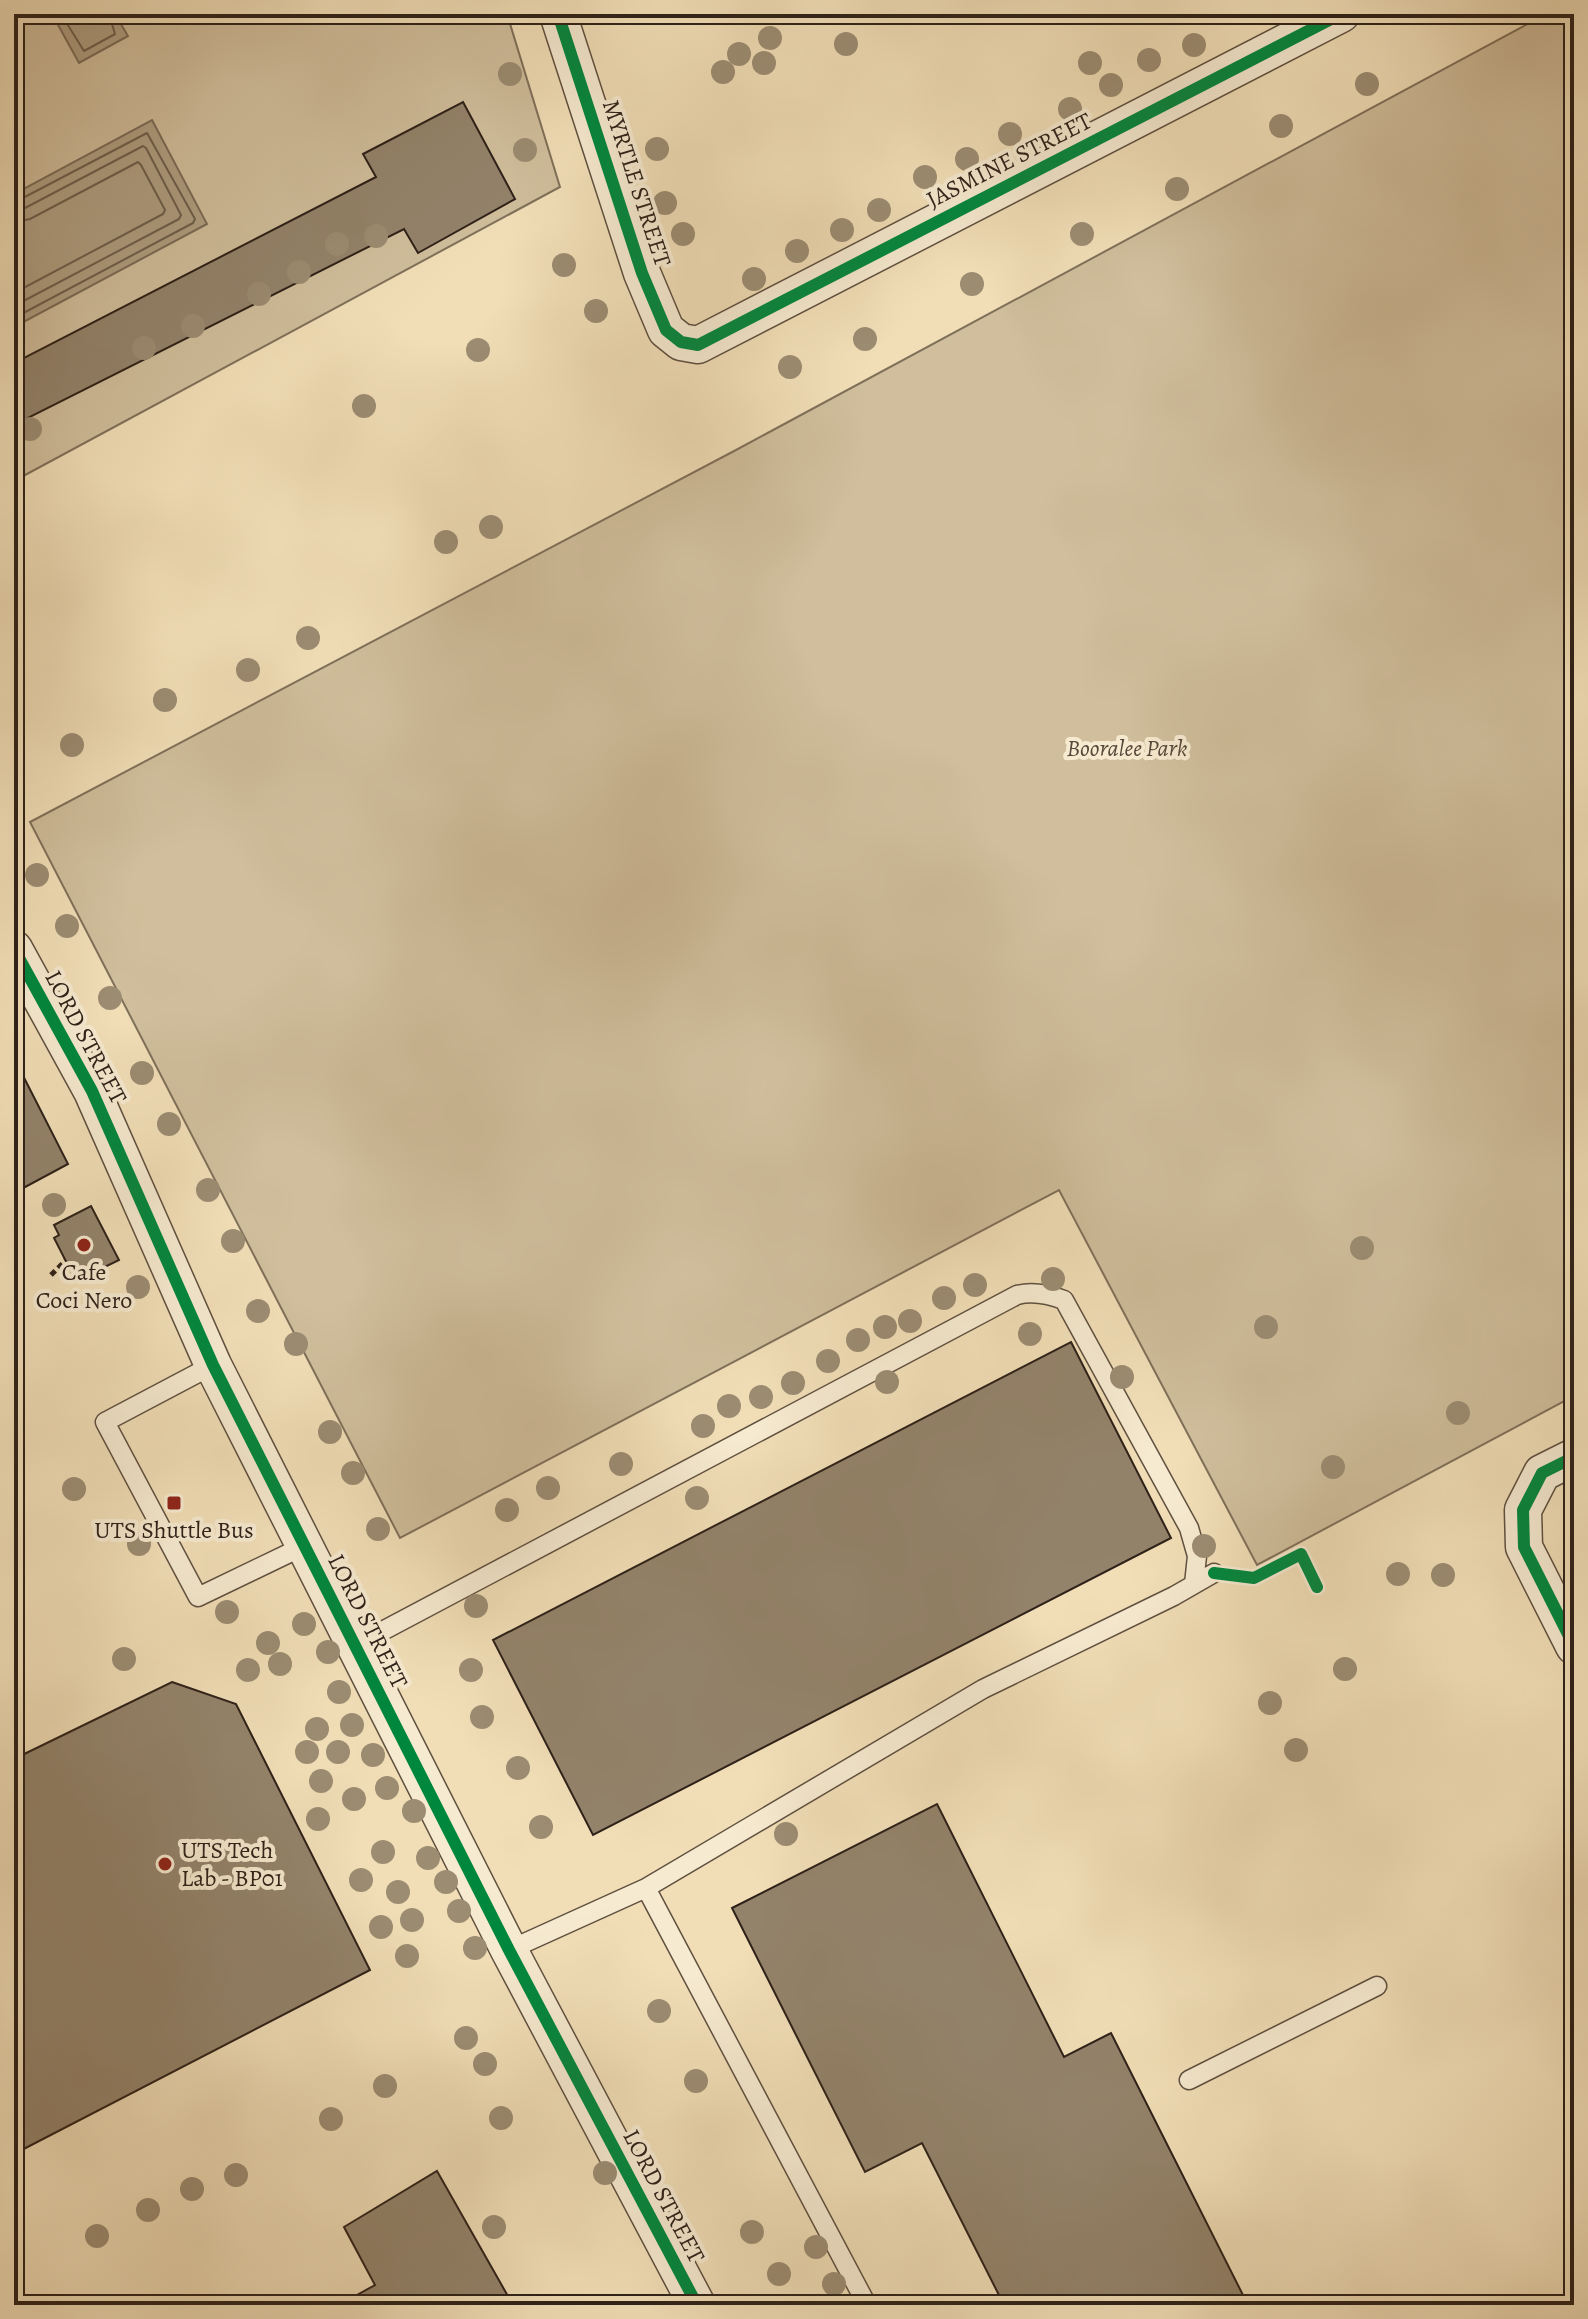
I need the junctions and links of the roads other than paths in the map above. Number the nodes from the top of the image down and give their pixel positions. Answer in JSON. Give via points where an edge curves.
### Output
{"nodes":[{"id":1,"x":558,"y":14,"type":"edge"},
{"id":2,"x":1341,"y":14,"type":"edge"},
{"id":3,"x":698,"y":345,"type":"joint"},
{"id":4,"x":14,"y":949,"type":"edge"},
{"id":5,"x":213,"y":1365,"type":"junction"},
{"id":6,"x":1574,"y":1457,"type":"edge"},
{"id":7,"x":306,"y":1545,"type":"junction"},
{"id":8,"x":1214,"y":1573,"type":"dead end"},
{"id":9,"x":1194,"y":1584,"type":"junction"},
{"id":10,"x":356,"y":1645,"type":"junction"},
{"id":11,"x":1574,"y":1646,"type":"edge"},
{"id":12,"x":646,"y":1888,"type":"junction"},
{"id":13,"x":509,"y":1950,"type":"junction"},
{"id":14,"x":1377,"y":1986,"type":"dead end"},
{"id":15,"x":1189,"y":2080,"type":"dead end"},
{"id":16,"x":697,"y":2305,"type":"edge"},
{"id":17,"x":867,"y":2305,"type":"edge"}],
"edges":[{"from":1,"to":3,"type":"street","name":"MYRTLE STREET","via":[[642,273],[666,330],[681,342]]},
{"from":2,"to":3,"type":"street","name":"JASMINE STREET"},
{"from":4,"to":5,"type":"street","name":"LORD STREET","via":[[92,1091]]},
{"from":5,"to":7,"type":"street","name":"LORD STREET"},
{"from":5,"to":7,"type":"lane","via":[[105,1422],[198,1597]]},
{"from":6,"to":11,"type":"street","via":[[1542,1473],[1523,1510],[1524,1547]]},
{"from":7,"to":10,"type":"street","name":"LORD STREET"},
{"from":8,"to":9,"type":"lane"},
{"from":9,"to":10,"type":"lane","via":[[1197,1556],[1189,1528],[1064,1300],[1027,1293]]},
{"from":9,"to":12,"type":"lane","via":[[983,1689]]},
{"from":10,"to":13,"type":"street","name":"LORD STREET"},
{"from":12,"to":13,"type":"lane"},
{"from":12,"to":17,"type":"lane"},
{"from":13,"to":16,"type":"street","name":"LORD STREET"},
{"from":14,"to":15,"type":"lane"}]}
